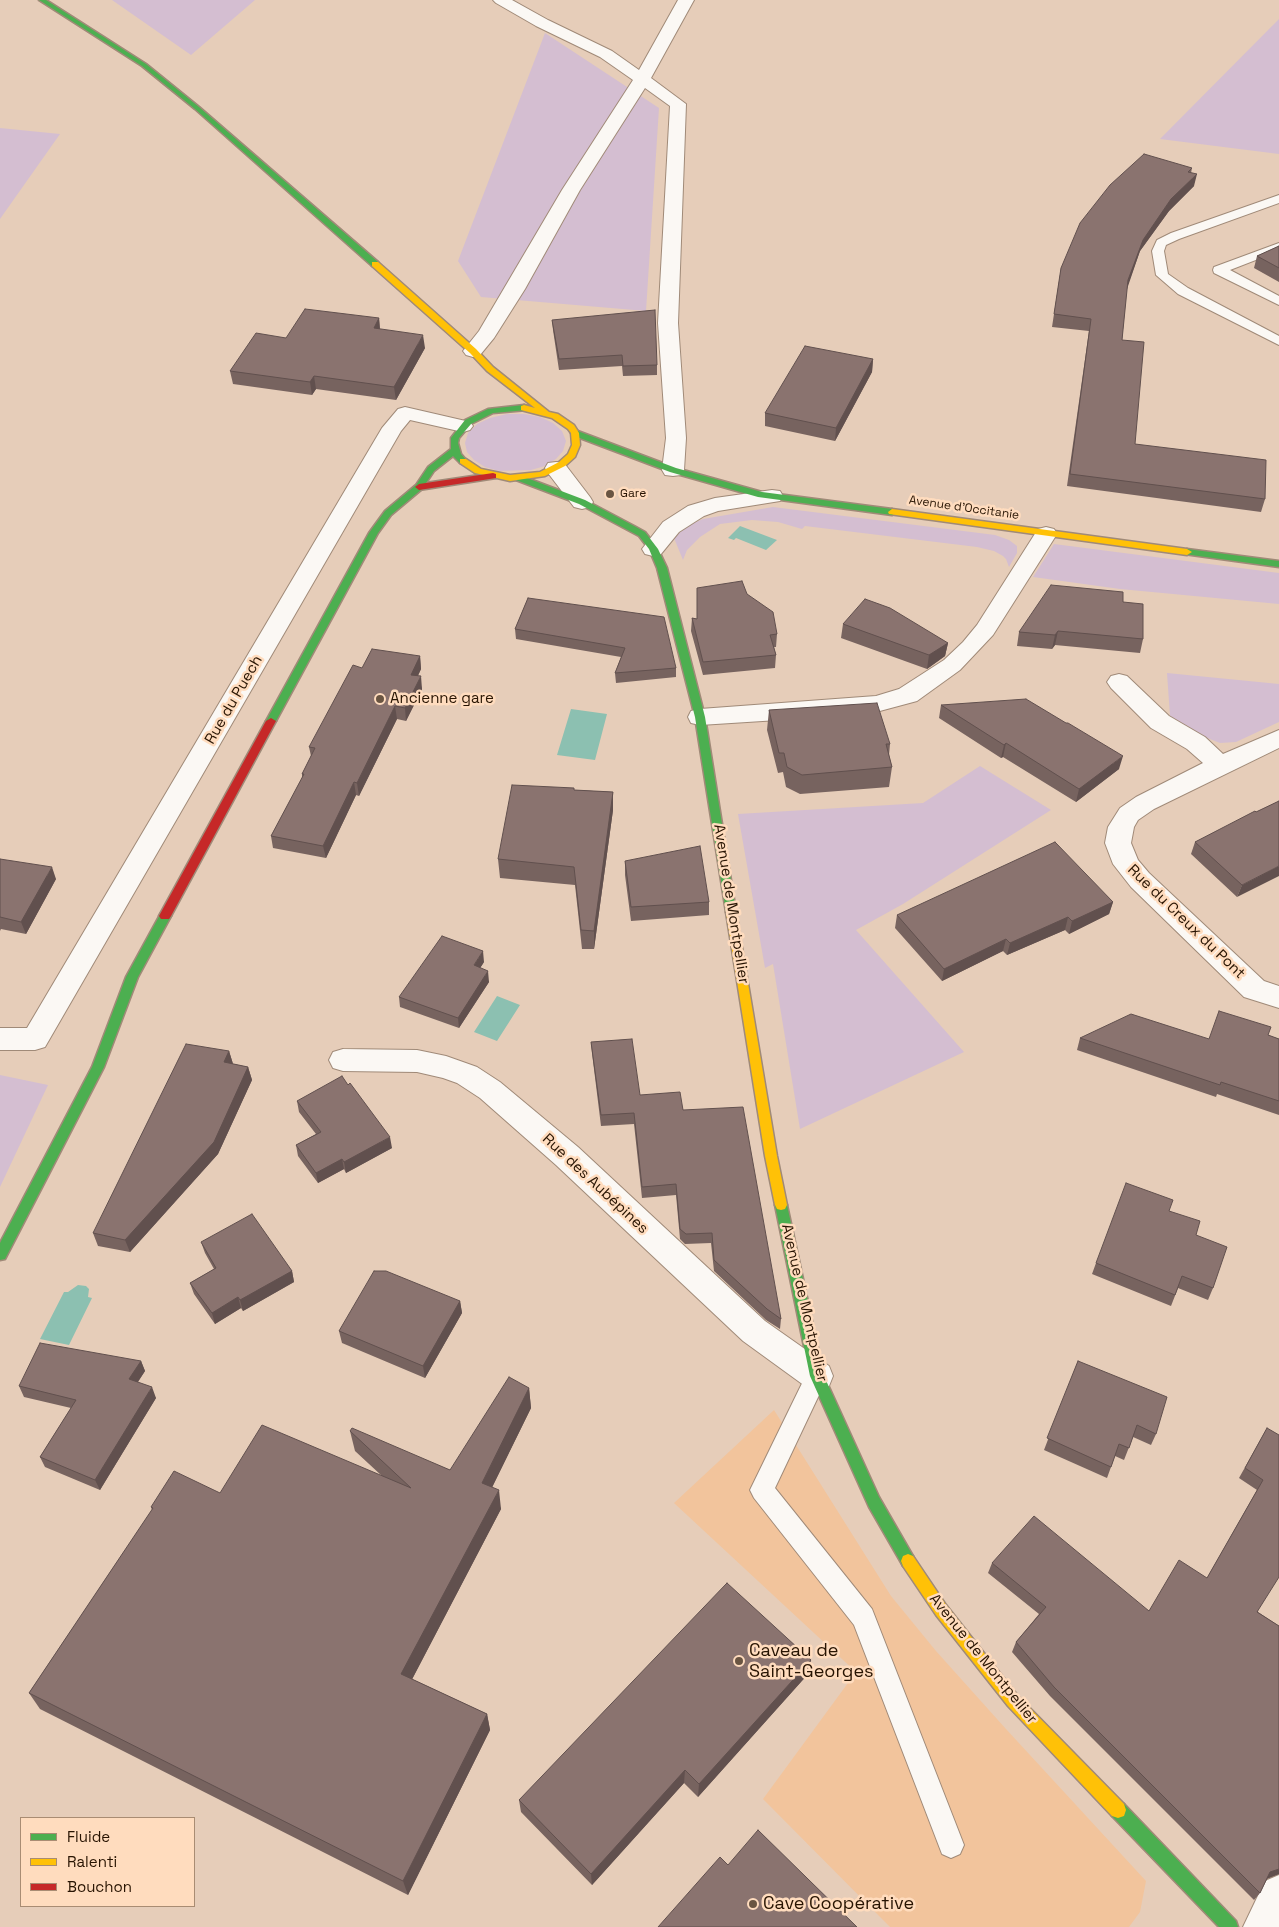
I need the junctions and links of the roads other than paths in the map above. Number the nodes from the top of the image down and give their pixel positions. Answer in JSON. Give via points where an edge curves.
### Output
{"nodes":[{"id":1,"x":42,"y":0,"type":"edge"},
{"id":2,"x":500,"y":0,"type":"edge"},
{"id":3,"x":686,"y":0,"type":"edge"},
{"id":4,"x":643,"y":78,"type":"junction"},
{"id":5,"x":1279,"y":199,"type":"edge"},
{"id":6,"x":1279,"y":247,"type":"edge"},
{"id":7,"x":1279,"y":301,"type":"edge"},
{"id":8,"x":1279,"y":341,"type":"edge"},
{"id":9,"x":473,"y":351,"type":"junction"},
{"id":10,"x":484,"y":401,"type":"dead end"},
{"id":11,"x":545,"y":412,"type":"junction"},
{"id":12,"x":472,"y":420,"type":"junction"},
{"id":13,"x":575,"y":433,"type":"junction"},
{"id":14,"x":455,"y":450,"type":"junction"},
{"id":15,"x":611,"y":459,"type":"dead end"},
{"id":16,"x":570,"y":460,"type":"junction"},
{"id":17,"x":649,"y":462,"type":"junction"},
{"id":18,"x":673,"y":470,"type":"junction"},
{"id":19,"x":493,"y":476,"type":"junction"},
{"id":20,"x":519,"y":478,"type":"junction"},
{"id":21,"x":419,"y":487,"type":"junction"},
{"id":22,"x":772,"y":496,"type":"junction"},
{"id":23,"x":582,"y":502,"type":"junction"},
{"id":24,"x":1046,"y":534,"type":"junction"},
{"id":25,"x":654,"y":549,"type":"junction"},
{"id":26,"x":1279,"y":564,"type":"edge"},
{"id":27,"x":1119,"y":682,"type":"dead end"},
{"id":28,"x":700,"y":717,"type":"junction"},
{"id":29,"x":1279,"y":738,"type":"edge"},
{"id":30,"x":1220,"y":764,"type":"junction"},
{"id":31,"x":1279,"y":997,"type":"edge"},
{"id":32,"x":0,"y":1040,"type":"edge"},
{"id":33,"x":343,"y":1060,"type":"dead end"},
{"id":34,"x":0,"y":1255,"type":"edge"},
{"id":35,"x":817,"y":1376,"type":"junction"},
{"id":36,"x":951,"y":1845,"type":"dead end"},
{"id":37,"x":1279,"y":1895,"type":"edge"},
{"id":38,"x":1230,"y":1927,"type":"edge"},
{"id":39,"x":1263,"y":1927,"type":"edge"}],
"edges":[{"from":1,"to":9,"type":"street","via":[[144,65],[197,108]]},
{"from":2,"to":4,"type":"street","via":[[606,54]]},
{"from":3,"to":4,"type":"street"},
{"from":4,"to":9,"type":"street","via":[[571,190],[487,334]]},
{"from":4,"to":18,"type":"street","via":[[678,104],[668,323],[676,438]]},
{"from":5,"to":8,"type":"lane","via":[[1175,236],[1161,243],[1158,252],[1162,275],[1183,291]]},
{"from":6,"to":7,"type":"lane","via":[[1219,270]]},
{"from":9,"to":11,"type":"street","via":[[489,374]]},
{"from":10,"to":12,"type":"street"},
{"from":11,"to":12,"type":"street","via":[[502,409]]},
{"from":11,"to":13,"type":"street","via":[[564,420]]},
{"from":12,"to":14,"type":"street","via":[[455,438]]},
{"from":12,"to":32,"type":"street","name":"Rue du Puech","via":[[405,413],[392,428],[35,1039]]},
{"from":13,"to":16,"type":"street","via":[[576,444]]},
{"from":13,"to":17,"type":"street","name":"Avenue d'Occitanie"},
{"from":14,"to":19,"type":"street","via":[[465,464]]},
{"from":14,"to":21,"type":"street","via":[[431,469]]},
{"from":15,"to":17,"type":"street","name":"Avenue d'Occitanie"},
{"from":16,"to":20,"type":"street","via":[[535,476]]},
{"from":16,"to":23,"type":"street","name":"Avenue de Montpellier"},
{"from":17,"to":18,"type":"street","name":"Avenue d'Occitanie"},
{"from":18,"to":22,"type":"street","name":"Avenue d'Occitanie"},
{"from":19,"to":20,"type":"street"},
{"from":19,"to":21,"type":"street"},
{"from":20,"to":23,"type":"street","name":"Avenue de Montpellier"},
{"from":21,"to":34,"type":"street","via":[[388,513],[374,533],[132,977],[98,1067]]},
{"from":22,"to":24,"type":"street","name":"Avenue d'Occitanie"},
{"from":22,"to":25,"type":"street","via":[[696,511],[671,528]]},
{"from":23,"to":25,"type":"street","name":"Avenue de Montpellier","via":[[633,528]]},
{"from":24,"to":26,"type":"street","name":"Avenue d'Occitanie"},
{"from":24,"to":28,"type":"street","via":[[972,647],[908,695],[876,704]]},
{"from":25,"to":28,"type":"street","name":"Avenue de Montpellier","via":[[662,568]]},
{"from":27,"to":30,"type":"street","via":[[1160,722],[1196,743]]},
{"from":28,"to":35,"type":"street","name":"Avenue de Montpellier","via":[[771,1156]]},
{"from":29,"to":30,"type":"street","name":"Rue du Creux du Pont"},
{"from":30,"to":31,"type":"street","name":"Rue du Creux du Pont","via":[[1129,814],[1118,843],[1126,864],[1140,880],[1254,988]]},
{"from":33,"to":35,"type":"street","name":"Rue des Aubépines","via":[[417,1061],[446,1067],[475,1080],[567,1156],[754,1332]]},
{"from":35,"to":36,"type":"lane","via":[[762,1490],[863,1617]]},
{"from":35,"to":38,"type":"street","name":"Avenue de Montpellier","via":[[874,1502],[916,1575],[941,1610],[1013,1700]]},
{"from":37,"to":39,"type":"street"}]}
